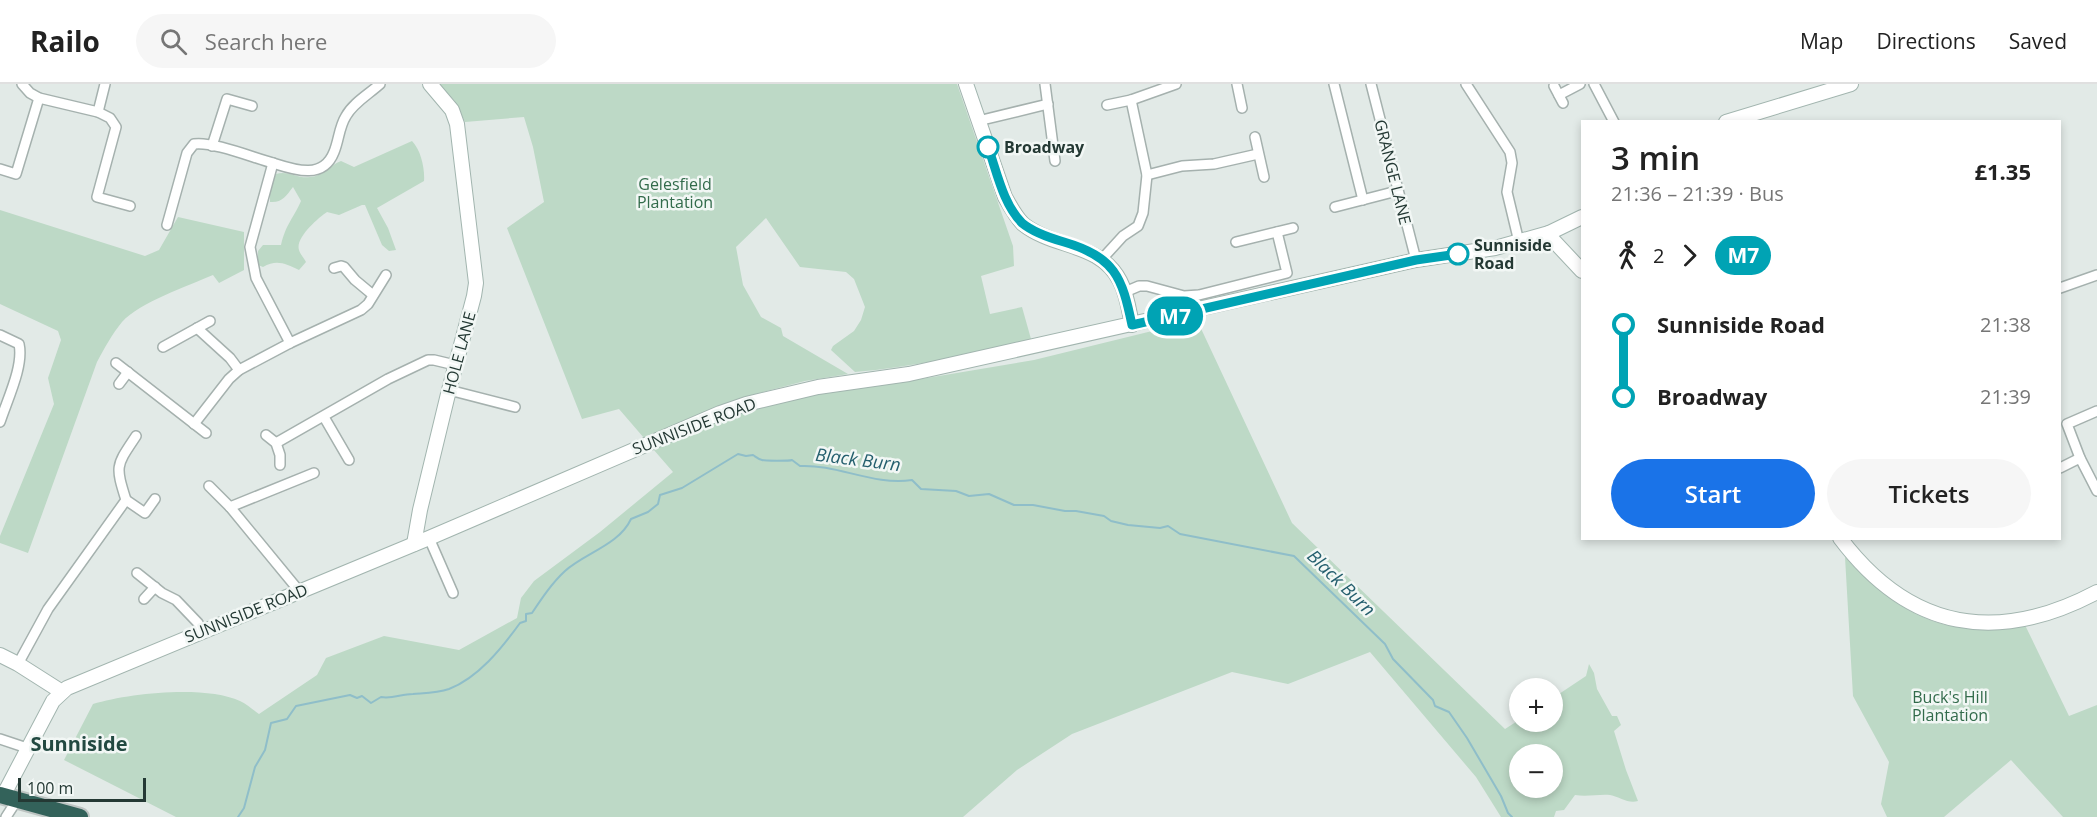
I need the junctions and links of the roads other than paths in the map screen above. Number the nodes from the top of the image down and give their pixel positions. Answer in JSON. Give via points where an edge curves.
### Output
{"nodes":[{"id":1,"x":22,"y":84,"type":"edge"},
{"id":2,"x":105,"y":84,"type":"edge"},
{"id":3,"x":380,"y":84,"type":"edge"},
{"id":4,"x":430,"y":84,"type":"edge"},
{"id":5,"x":966,"y":84,"type":"edge"},
{"id":6,"x":1045,"y":84,"type":"edge"},
{"id":7,"x":1176,"y":84,"type":"edge"},
{"id":8,"x":1237,"y":84,"type":"edge"},
{"id":9,"x":1334,"y":84,"type":"edge"},
{"id":10,"x":1371,"y":84,"type":"edge"},
{"id":11,"x":1480,"y":84,"type":"edge"},
{"id":12,"x":1580,"y":84,"type":"edge"},
{"id":13,"x":1594,"y":84,"type":"edge"},
{"id":14,"x":1851,"y":84,"type":"edge"},
{"id":15,"x":1554,"y":86,"type":"dead end"},
{"id":16,"x":1468,"y":87,"type":"edge"},
{"id":17,"x":39,"y":98,"type":"junction"},
{"id":18,"x":1131,"y":100,"type":"junction"},
{"id":19,"x":1048,"y":104,"type":"junction"},
{"id":20,"x":1107,"y":105,"type":"dead end"},
{"id":21,"x":252,"y":106,"type":"dead end"},
{"id":22,"x":1242,"y":108,"type":"dead end"},
{"id":23,"x":98,"y":112,"type":"junction"},
{"id":24,"x":1760,"y":117,"type":"edge"},
{"id":25,"x":1613,"y":120,"type":"edge"},
{"id":26,"x":1740,"y":120,"type":"edge"},
{"id":27,"x":978,"y":121,"type":"junction"},
{"id":28,"x":1255,"y":137,"type":"dead end"},
{"id":29,"x":212,"y":146,"type":"junction"},
{"id":30,"x":1258,"y":154,"type":"junction"},
{"id":31,"x":1055,"y":161,"type":"dead end"},
{"id":32,"x":273,"y":163,"type":"junction"},
{"id":33,"x":0,"y":169,"type":"edge"},
{"id":34,"x":1147,"y":175,"type":"junction"},
{"id":35,"x":1264,"y":177,"type":"dead end"},
{"id":36,"x":1397,"y":191,"type":"junction"},
{"id":37,"x":1363,"y":200,"type":"junction"},
{"id":38,"x":130,"y":206,"type":"dead end"},
{"id":39,"x":1335,"y":207,"type":"dead end"},
{"id":40,"x":1581,"y":217,"type":"edge"},
{"id":41,"x":167,"y":225,"type":"dead end"},
{"id":42,"x":1293,"y":228,"type":"dead end"},
{"id":43,"x":1277,"y":232,"type":"junction"},
{"id":44,"x":1549,"y":233,"type":"junction"},
{"id":45,"x":1236,"y":242,"type":"dead end"},
{"id":46,"x":1519,"y":242,"type":"junction"},
{"id":47,"x":1102,"y":259,"type":"junction"},
{"id":48,"x":1416,"y":260,"type":"junction"},
{"id":49,"x":334,"y":268,"type":"dead end"},
{"id":50,"x":1581,"y":270,"type":"edge"},
{"id":51,"x":386,"y":275,"type":"dead end"},
{"id":52,"x":2097,"y":275,"type":"edge"},
{"id":53,"x":2061,"y":288,"type":"edge"},
{"id":54,"x":1125,"y":292,"type":"junction"},
{"id":55,"x":373,"y":295,"type":"junction"},
{"id":56,"x":210,"y":321,"type":"dead end"},
{"id":57,"x":1132,"y":325,"type":"junction"},
{"id":58,"x":197,"y":328,"type":"junction"},
{"id":59,"x":0,"y":335,"type":"edge"},
{"id":60,"x":290,"y":343,"type":"junction"},
{"id":61,"x":163,"y":347,"type":"dead end"},
{"id":62,"x":116,"y":363,"type":"dead end"},
{"id":63,"x":456,"y":365,"type":"junction"},
{"id":64,"x":239,"y":370,"type":"junction"},
{"id":65,"x":128,"y":372,"type":"junction"},
{"id":66,"x":119,"y":384,"type":"dead end"},
{"id":67,"x":449,"y":390,"type":"junction"},
{"id":68,"x":3,"y":404,"type":"edge"},
{"id":69,"x":515,"y":407,"type":"dead end"},
{"id":70,"x":2097,"y":411,"type":"edge"},
{"id":71,"x":324,"y":417,"type":"junction"},
{"id":72,"x":0,"y":420,"type":"edge"},
{"id":73,"x":194,"y":424,"type":"junction"},
{"id":74,"x":206,"y":434,"type":"dead end"},
{"id":75,"x":266,"y":435,"type":"dead end"},
{"id":76,"x":136,"y":436,"type":"dead end"},
{"id":77,"x":276,"y":443,"type":"junction"},
{"id":78,"x":2080,"y":458,"type":"junction"},
{"id":79,"x":349,"y":460,"type":"dead end"},
{"id":80,"x":280,"y":465,"type":"dead end"},
{"id":81,"x":2061,"y":468,"type":"edge"},
{"id":82,"x":314,"y":473,"type":"dead end"},
{"id":83,"x":209,"y":486,"type":"dead end"},
{"id":84,"x":2097,"y":491,"type":"edge"},
{"id":85,"x":155,"y":499,"type":"dead end"},
{"id":86,"x":126,"y":500,"type":"junction"},
{"id":87,"x":230,"y":507,"type":"junction"},
{"id":88,"x":429,"y":538,"type":"junction"},
{"id":89,"x":1842,"y":540,"type":"edge"},
{"id":90,"x":414,"y":544,"type":"junction"},
{"id":91,"x":137,"y":573,"type":"dead end"},
{"id":92,"x":155,"y":587,"type":"junction"},
{"id":93,"x":300,"y":592,"type":"junction"},
{"id":94,"x":2097,"y":592,"type":"edge"},
{"id":95,"x":453,"y":593,"type":"dead end"},
{"id":96,"x":144,"y":599,"type":"dead end"},
{"id":97,"x":201,"y":631,"type":"junction"},
{"id":98,"x":0,"y":655,"type":"edge"},
{"id":99,"x":18,"y":664,"type":"junction"},
{"id":100,"x":62,"y":692,"type":"junction"},
{"id":101,"x":0,"y":739,"type":"edge"},
{"id":102,"x":27,"y":748,"type":"junction"},
{"id":103,"x":7,"y":797,"type":"edge"},
{"id":104,"x":6,"y":817,"type":"edge"},
{"id":105,"x":80,"y":817,"type":"edge"}],
"edges":[{"from":1,"to":17,"type":"street"},
{"from":2,"to":23,"type":"street"},
{"from":3,"to":32,"type":"street","via":[[348,113],[325,165],[309,172]]},
{"from":4,"to":63,"type":"main road","name":"HOLE LANE","via":[[455,116],[476,283]]},
{"from":5,"to":27,"type":"main road"},
{"from":6,"to":19,"type":"street"},
{"from":7,"to":18,"type":"street"},
{"from":8,"to":22,"type":"street"},
{"from":9,"to":37,"type":"street"},
{"from":10,"to":36,"type":"street","name":"GRANGE LANE"},
{"from":11,"to":16,"type":"street"},
{"from":12,"to":15,"type":"street","via":[[1561,99]]},
{"from":13,"to":25,"type":"street"},
{"from":14,"to":24,"type":"main road"},
{"from":16,"to":46,"type":"street","via":[[1510,152],[1512,163],[1506,192]]},
{"from":17,"to":23,"type":"street"},
{"from":17,"to":33,"type":"street","via":[[16,174]]},
{"from":18,"to":20,"type":"street"},
{"from":18,"to":34,"type":"street"},
{"from":19,"to":27,"type":"street"},
{"from":19,"to":31,"type":"street"},
{"from":21,"to":29,"type":"street","via":[[227,99]]},
{"from":23,"to":38,"type":"street","via":[[110,118],[116,128],[97,197]]},
{"from":24,"to":26,"type":"main road"},
{"from":27,"to":47,"type":"main road","via":[[1005,197],[1022,223]]},
{"from":28,"to":30,"type":"street"},
{"from":29,"to":32,"type":"street"},
{"from":29,"to":41,"type":"street","via":[[194,144],[187,153]]},
{"from":30,"to":34,"type":"street"},
{"from":30,"to":35,"type":"street"},
{"from":32,"to":60,"type":"street","via":[[250,247],[256,278]]},
{"from":34,"to":47,"type":"street","via":[[1138,226]]},
{"from":36,"to":37,"type":"street"},
{"from":36,"to":48,"type":"street","name":"GRANGE LANE"},
{"from":37,"to":39,"type":"street"},
{"from":40,"to":44,"type":"main road","name":"SUNNISIDE ROAD"},
{"from":42,"to":43,"type":"street"},
{"from":43,"to":45,"type":"street"},
{"from":43,"to":54,"type":"street","via":[[1287,273],[1199,295],[1184,296],[1147,286]]},
{"from":44,"to":46,"type":"main road","name":"SUNNISIDE ROAD"},
{"from":44,"to":50,"type":"main road"},
{"from":46,"to":48,"type":"main road","name":"SUNNISIDE ROAD"},
{"from":47,"to":54,"type":"main road"},
{"from":48,"to":57,"type":"main road","name":"SUNNISIDE ROAD"},
{"from":49,"to":55,"type":"street","via":[[344,267]]},
{"from":51,"to":55,"type":"street"},
{"from":52,"to":53,"type":"street"},
{"from":54,"to":57,"type":"main road"},
{"from":55,"to":60,"type":"street","via":[[361,310]]},
{"from":56,"to":58,"type":"street"},
{"from":57,"to":88,"type":"main road","name":"SUNNISIDE ROAD","via":[[909,374],[807,389],[753,402],[709,417]]},
{"from":58,"to":61,"type":"street"},
{"from":58,"to":64,"type":"street"},
{"from":59,"to":68,"type":"street","via":[[19,344],[21,352]]},
{"from":60,"to":64,"type":"street"},
{"from":62,"to":65,"type":"street"},
{"from":63,"to":67,"type":"main road","name":"HOLE LANE"},
{"from":63,"to":71,"type":"street","via":[[428,360]]},
{"from":64,"to":73,"type":"street"},
{"from":65,"to":66,"type":"street"},
{"from":65,"to":73,"type":"street"},
{"from":67,"to":69,"type":"street"},
{"from":67,"to":90,"type":"main road","name":"HOLE LANE"},
{"from":68,"to":72,"type":"street"},
{"from":70,"to":78,"type":"street","via":[[2067,424]]},
{"from":71,"to":77,"type":"street"},
{"from":71,"to":79,"type":"street"},
{"from":73,"to":74,"type":"street"},
{"from":75,"to":77,"type":"street"},
{"from":76,"to":86,"type":"street","via":[[118,467]]},
{"from":77,"to":80,"type":"street"},
{"from":78,"to":81,"type":"street"},
{"from":78,"to":84,"type":"street"},
{"from":82,"to":87,"type":"street"},
{"from":83,"to":87,"type":"street"},
{"from":85,"to":86,"type":"street","via":[[145,513]]},
{"from":86,"to":99,"type":"street","via":[[48,609]]},
{"from":87,"to":93,"type":"street"},
{"from":88,"to":90,"type":"main road","name":"SUNNISIDE ROAD"},
{"from":88,"to":95,"type":"street"},
{"from":89,"to":94,"type":"main road","via":[[1869,571],[1900,595],[1921,608],[1950,618],[1985,624],[2017,622],[2055,611]]},
{"from":90,"to":93,"type":"main road","name":"SUNNISIDE ROAD"},
{"from":91,"to":92,"type":"street"},
{"from":92,"to":96,"type":"street"},
{"from":92,"to":97,"type":"street","via":[[177,600]]},
{"from":93,"to":97,"type":"main road","name":"SUNNISIDE ROAD"},
{"from":97,"to":100,"type":"main road","name":"SUNNISIDE ROAD"},
{"from":98,"to":99,"type":"main road"},
{"from":99,"to":100,"type":"main road"},
{"from":100,"to":102,"type":"main road","name":"SUNNISIDE ROAD"},
{"from":101,"to":102,"type":"street"},
{"from":102,"to":103,"type":"main road","name":"SUNNISIDE ROAD"},
{"from":103,"to":104,"type":"street"},
{"from":103,"to":105,"type":"highway"}]}
